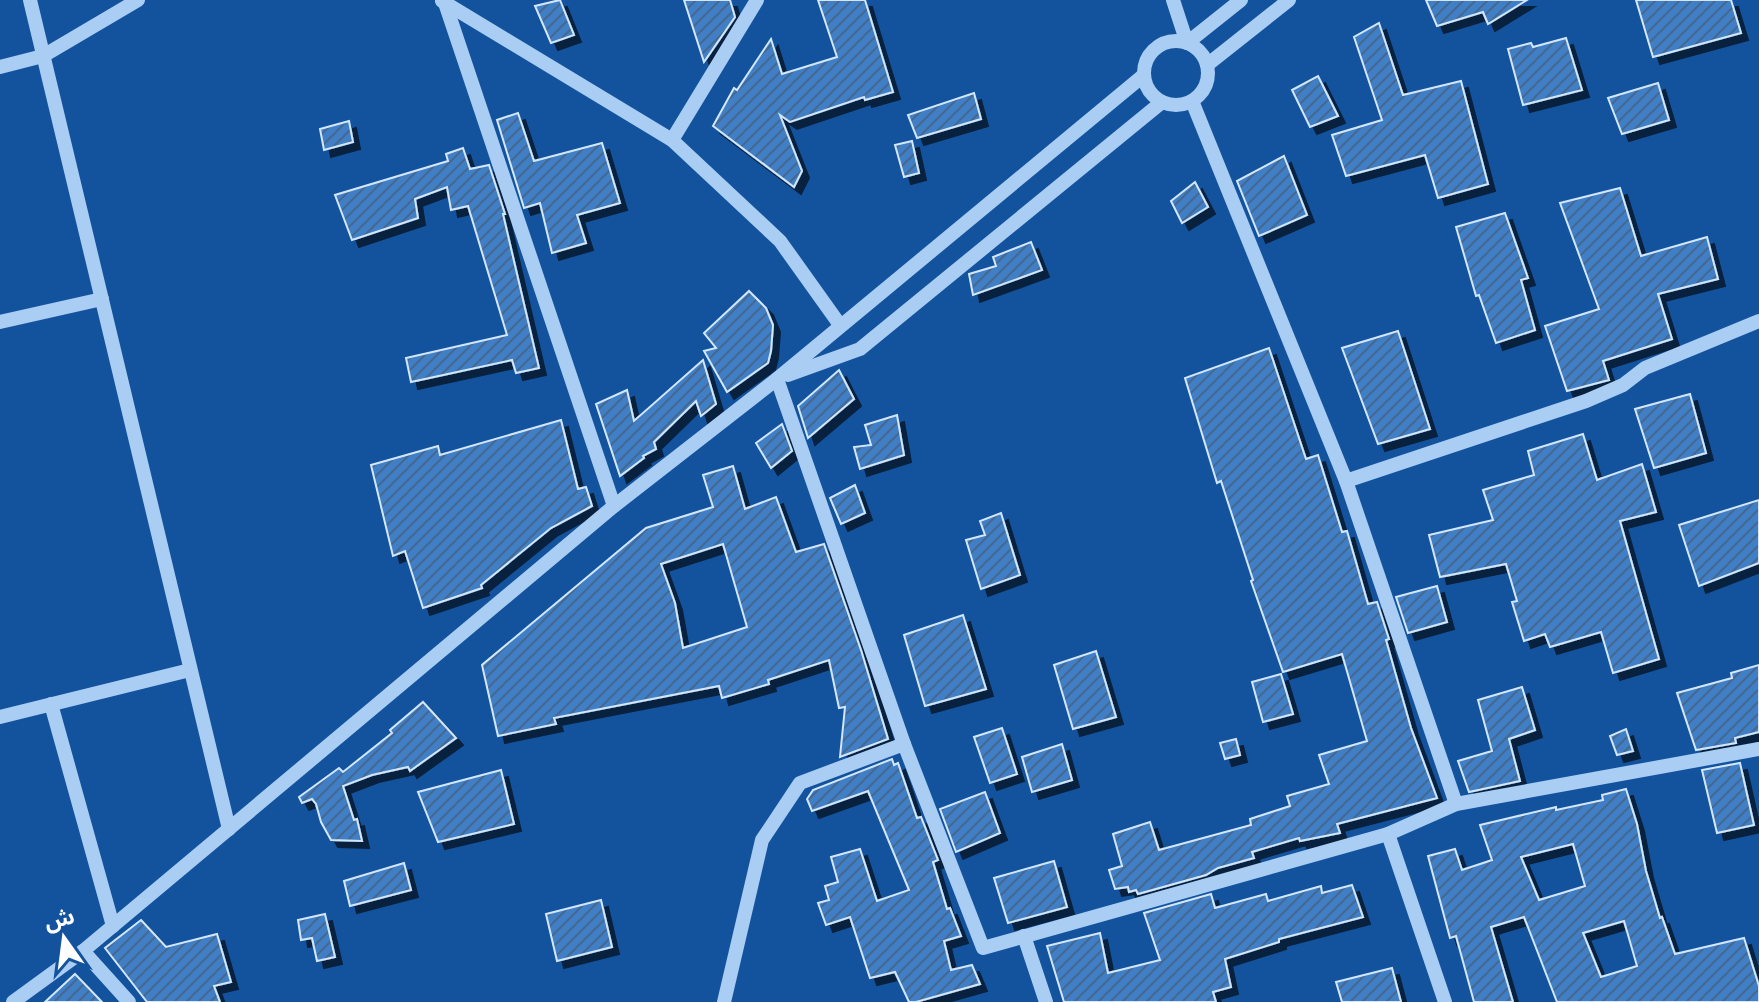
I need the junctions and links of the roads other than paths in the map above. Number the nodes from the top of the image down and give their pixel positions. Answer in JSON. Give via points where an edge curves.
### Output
{"nodes":[{"id":1,"x":30,"y":0,"type":"edge"},
{"id":2,"x":138,"y":0,"type":"edge"},
{"id":3,"x":757,"y":0,"type":"edge"},
{"id":4,"x":1173,"y":0,"type":"edge"},
{"id":5,"x":1241,"y":0,"type":"edge"},
{"id":6,"x":1289,"y":0,"type":"edge"},
{"id":7,"x":442,"y":2,"type":"edge"},
{"id":8,"x":1187,"y":43,"type":"junction"},
{"id":9,"x":43,"y":56,"type":"junction"},
{"id":10,"x":1207,"y":65,"type":"junction"},
{"id":11,"x":0,"y":67,"type":"edge"},
{"id":12,"x":1144,"y":75,"type":"junction"},
{"id":13,"x":1192,"y":101,"type":"junction"},
{"id":14,"x":1162,"y":102,"type":"junction"},
{"id":15,"x":672,"y":140,"type":"junction"},
{"id":16,"x":102,"y":299,"type":"junction"},
{"id":17,"x":1759,"y":321,"type":"edge"},
{"id":18,"x":0,"y":322,"type":"edge"},
{"id":19,"x":840,"y":325,"type":"junction"},
{"id":20,"x":777,"y":379,"type":"junction"},
{"id":21,"x":1346,"y":481,"type":"junction"},
{"id":22,"x":614,"y":506,"type":"junction"},
{"id":23,"x":190,"y":670,"type":"junction"},
{"id":24,"x":51,"y":704,"type":"junction"},
{"id":25,"x":0,"y":717,"type":"edge"},
{"id":26,"x":904,"y":744,"type":"junction"},
{"id":27,"x":1759,"y":749,"type":"edge"},
{"id":28,"x":1456,"y":804,"type":"junction"},
{"id":29,"x":229,"y":829,"type":"junction"},
{"id":30,"x":1388,"y":834,"type":"junction"},
{"id":31,"x":113,"y":926,"type":"junction"},
{"id":32,"x":1024,"y":936,"type":"junction"},
{"id":33,"x":83,"y":951,"type":"junction"},
{"id":34,"x":13,"y":1002,"type":"edge"},
{"id":35,"x":129,"y":1002,"type":"edge"},
{"id":36,"x":724,"y":1002,"type":"edge"},
{"id":37,"x":1046,"y":1002,"type":"edge"},
{"id":38,"x":1445,"y":1002,"type":"edge"}],
"edges":[{"from":1,"to":9,"type":"street"},
{"from":2,"to":9,"type":"street"},
{"from":3,"to":15,"type":"street"},
{"from":4,"to":8,"type":"street"},
{"from":5,"to":8,"type":"street"},
{"from":6,"to":10,"type":"street"},
{"from":7,"to":15,"type":"street"},
{"from":7,"to":22,"type":"street"},
{"from":8,"to":10,"type":"street"},
{"from":8,"to":12,"type":"street","via":[[1158,47]]},
{"from":9,"to":11,"type":"street"},
{"from":9,"to":16,"type":"street"},
{"from":10,"to":13,"type":"street","via":[[1206,85]]},
{"from":12,"to":14,"type":"street"},
{"from":12,"to":19,"type":"street"},
{"from":13,"to":14,"type":"street"},
{"from":13,"to":21,"type":"street"},
{"from":14,"to":20,"type":"street","via":[[860,349]]},
{"from":15,"to":19,"type":"street","via":[[780,241]]},
{"from":16,"to":18,"type":"street"},
{"from":16,"to":23,"type":"street"},
{"from":17,"to":21,"type":"street","via":[[1645,368],[1623,385],[1586,401]]},
{"from":19,"to":20,"type":"street"},
{"from":20,"to":22,"type":"street"},
{"from":20,"to":26,"type":"street"},
{"from":21,"to":28,"type":"street"},
{"from":22,"to":29,"type":"street"},
{"from":23,"to":24,"type":"street"},
{"from":23,"to":29,"type":"street"},
{"from":24,"to":25,"type":"street"},
{"from":24,"to":31,"type":"street"},
{"from":26,"to":32,"type":"street","via":[[983,948]]},
{"from":26,"to":36,"type":"street","via":[[800,783],[762,840]]},
{"from":27,"to":28,"type":"street"},
{"from":28,"to":30,"type":"street"},
{"from":29,"to":31,"type":"street"},
{"from":30,"to":32,"type":"street"},
{"from":30,"to":38,"type":"street"},
{"from":31,"to":33,"type":"street"},
{"from":32,"to":37,"type":"street"},
{"from":33,"to":34,"type":"street"},
{"from":33,"to":35,"type":"street"}]}
